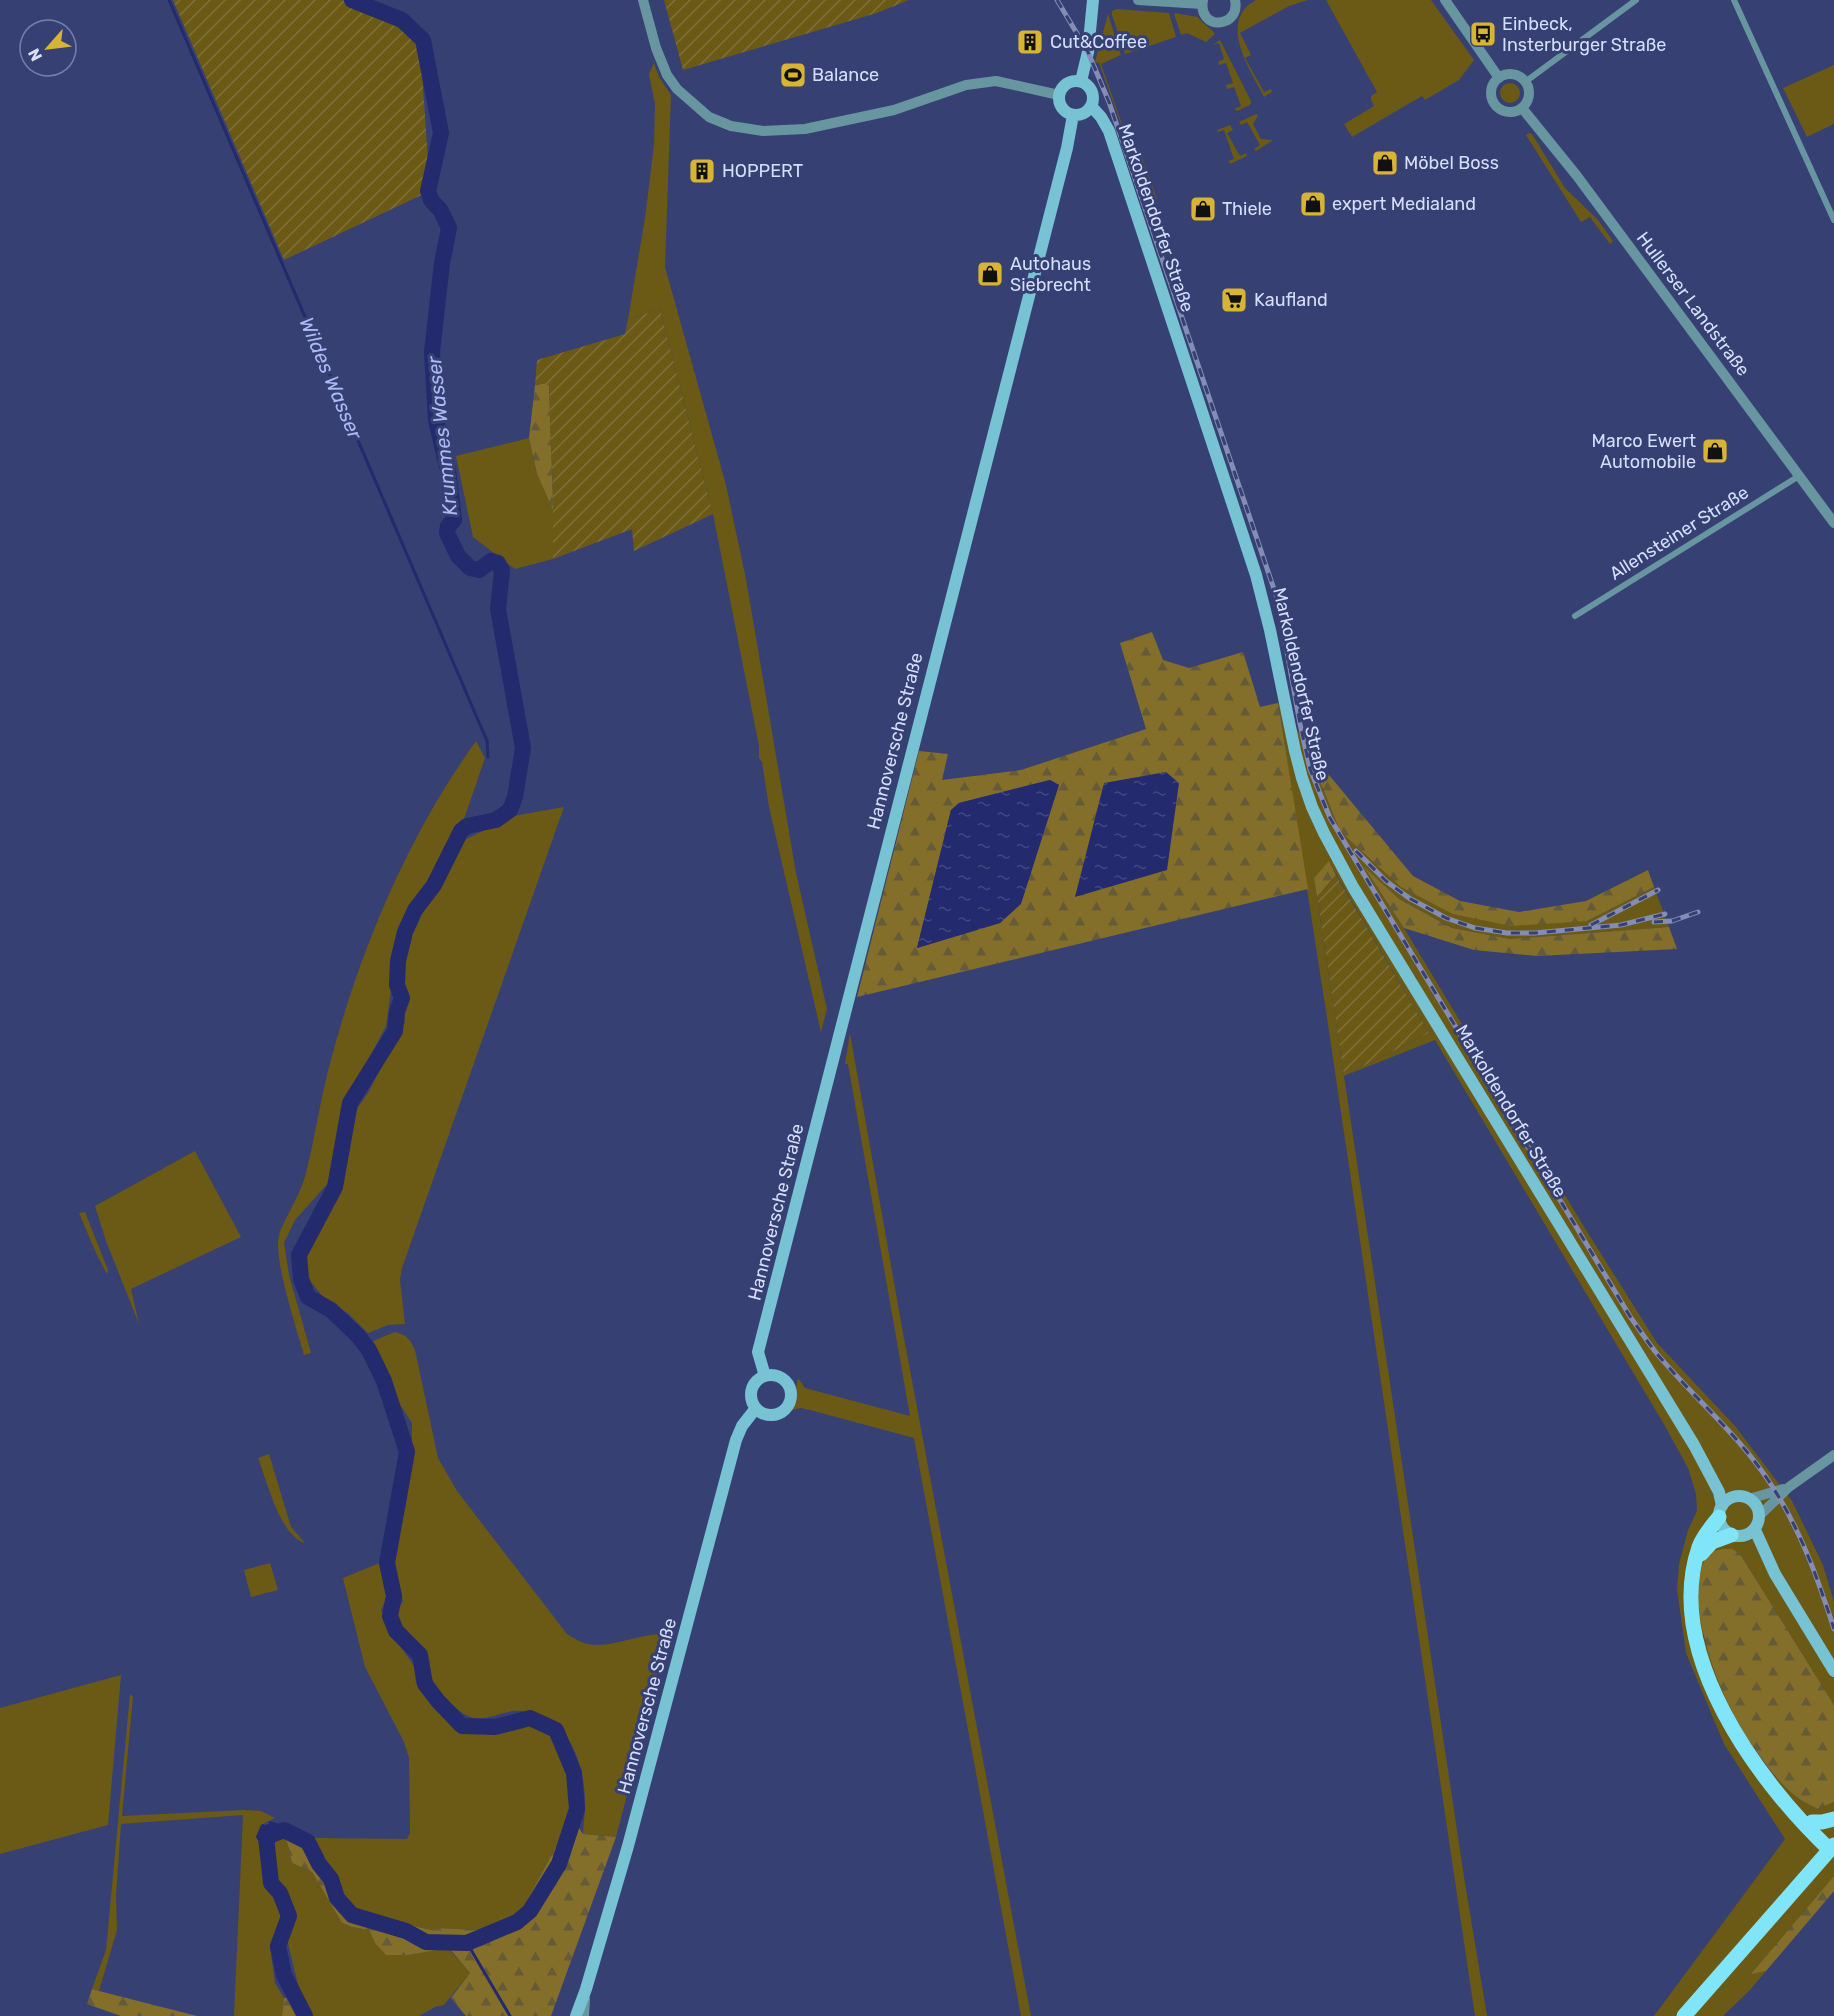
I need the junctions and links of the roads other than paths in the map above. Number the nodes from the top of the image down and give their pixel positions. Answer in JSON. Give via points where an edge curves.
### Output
{"nodes":[{"id":1,"x":643,"y":0,"type":"edge"},
{"id":2,"x":1093,"y":0,"type":"edge"},
{"id":3,"x":1138,"y":0,"type":"edge"},
{"id":4,"x":1235,"y":0,"type":"edge"},
{"id":5,"x":1445,"y":0,"type":"edge"},
{"id":6,"x":1636,"y":0,"type":"edge"},
{"id":7,"x":1734,"y":0,"type":"edge"},
{"id":8,"x":1202,"y":2,"type":"edge"},
{"id":9,"x":1499,"y":78,"type":"junction"},
{"id":10,"x":1081,"y":81,"type":"junction"},
{"id":11,"x":1525,"y":82,"type":"junction"},
{"id":12,"x":1059,"y":95,"type":"junction"},
{"id":13,"x":1091,"y":106,"type":"junction"},
{"id":14,"x":1522,"y":108,"type":"junction"},
{"id":15,"x":1073,"y":115,"type":"junction"},
{"id":16,"x":1834,"y":220,"type":"edge"},
{"id":17,"x":1800,"y":476,"type":"junction"},
{"id":18,"x":1834,"y":523,"type":"edge"},
{"id":19,"x":1575,"y":616,"type":"dead end"},
{"id":20,"x":765,"y":1376,"type":"junction"},
{"id":21,"x":756,"y":1408,"type":"junction"},
{"id":22,"x":1694,"y":1445,"type":"junction"},
{"id":23,"x":1834,"y":1455,"type":"edge"},
{"id":24,"x":1789,"y":1487,"type":"junction"},
{"id":25,"x":1734,"y":1497,"type":"junction"},
{"id":26,"x":1749,"y":1499,"type":"junction"},
{"id":27,"x":1721,"y":1511,"type":"junction"},
{"id":28,"x":1760,"y":1515,"type":"junction"},
{"id":29,"x":1755,"y":1530,"type":"junction"},
{"id":30,"x":1736,"y":1536,"type":"junction"},
{"id":31,"x":1697,"y":1558,"type":"junction"},
{"id":32,"x":1774,"y":1574,"type":"junction"},
{"id":33,"x":1834,"y":1671,"type":"edge"},
{"id":34,"x":1790,"y":1807,"type":"junction"},
{"id":35,"x":1834,"y":1819,"type":"edge"},
{"id":36,"x":1812,"y":1822,"type":"junction"},
{"id":37,"x":1832,"y":1847,"type":"edge"},
{"id":38,"x":586,"y":1989,"type":"junction"},
{"id":39,"x":576,"y":2016,"type":"edge"},
{"id":40,"x":585,"y":2016,"type":"edge"},
{"id":41,"x":1684,"y":2016,"type":"edge"}],
"edges":[{"from":1,"to":12,"type":"street","via":[[656,48],[672,82],[694,106],[731,126],[763,131],[805,129],[894,110],[966,84],[996,81]]},
{"from":2,"to":10,"type":"main road"},
{"from":3,"to":8,"type":"street"},
{"from":4,"to":8,"type":"street","via":[[1233,16],[1218,23],[1208,19]]},
{"from":5,"to":9,"type":"street"},
{"from":6,"to":11,"type":"street"},
{"from":7,"to":16,"type":"street"},
{"from":9,"to":11,"type":"street","via":[[1510,74]]},
{"from":9,"to":14,"type":"street","via":[[1492,88],[1494,103],[1506,112]]},
{"from":10,"to":12,"type":"main road","via":[[1069,82]]},
{"from":10,"to":13,"type":"main road","via":[[1092,91]]},
{"from":11,"to":14,"type":"street","via":[[1529,94]]},
{"from":12,"to":15,"type":"main road","via":[[1063,109]]},
{"from":13,"to":15,"type":"main road"},
{"from":13,"to":22,"type":"main road","name":"Markoldendorfer Straße","via":[[1109,131],[1256,575],[1295,751],[1312,807],[1353,887]]},
{"from":14,"to":17,"type":"street","name":"Hullerser Landstraße"},
{"from":15,"to":20,"type":"main road","name":"Hannoversche Straße","via":[[759,1352]]},
{"from":17,"to":18,"type":"street","name":"Hullerser Landstraße"},
{"from":17,"to":19,"type":"street","name":"Allensteiner Straße"},
{"from":20,"to":21,"type":"main road","via":[[751,1392]]},
{"from":20,"to":21,"type":"main road","via":[[784,1380],[790,1389],[790,1399],[784,1410],[772,1414]]},
{"from":21,"to":38,"type":"main road","name":"Hannoversche Straße","via":[[736,1440]]},
{"from":22,"to":25,"type":"main road","name":"Markoldendorfer Straße"},
{"from":22,"to":27,"type":"main road","name":"Markoldendorfer Straße","via":[[1719,1492]]},
{"from":23,"to":24,"type":"street"},
{"from":24,"to":26,"type":"street"},
{"from":24,"to":28,"type":"street"},
{"from":25,"to":26,"type":"main road"},
{"from":25,"to":27,"type":"main road"},
{"from":26,"to":28,"type":"main road"},
{"from":27,"to":30,"type":"main road","via":[[1721,1524]]},
{"from":27,"to":31,"type":"main road","via":[[1702,1540]]},
{"from":28,"to":29,"type":"main road"},
{"from":29,"to":30,"type":"main road"},
{"from":29,"to":32,"type":"main road"},
{"from":30,"to":31,"type":"main road","via":[[1712,1542]]},
{"from":30,"to":32,"type":"main road","via":[[1753,1546]]},
{"from":31,"to":34,"type":"main road","via":[[1690,1595],[1704,1664],[1740,1740]]},
{"from":32,"to":33,"type":"main road"},
{"from":34,"to":36,"type":"main road"},
{"from":34,"to":37,"type":"main road"},
{"from":35,"to":36,"type":"main road"},
{"from":36,"to":37,"type":"main road","via":[[1828,1837]]},
{"from":37,"to":41,"type":"main road"},
{"from":38,"to":39,"type":"main road","name":"Hannoversche Straße"},
{"from":38,"to":40,"type":"street"}]}
